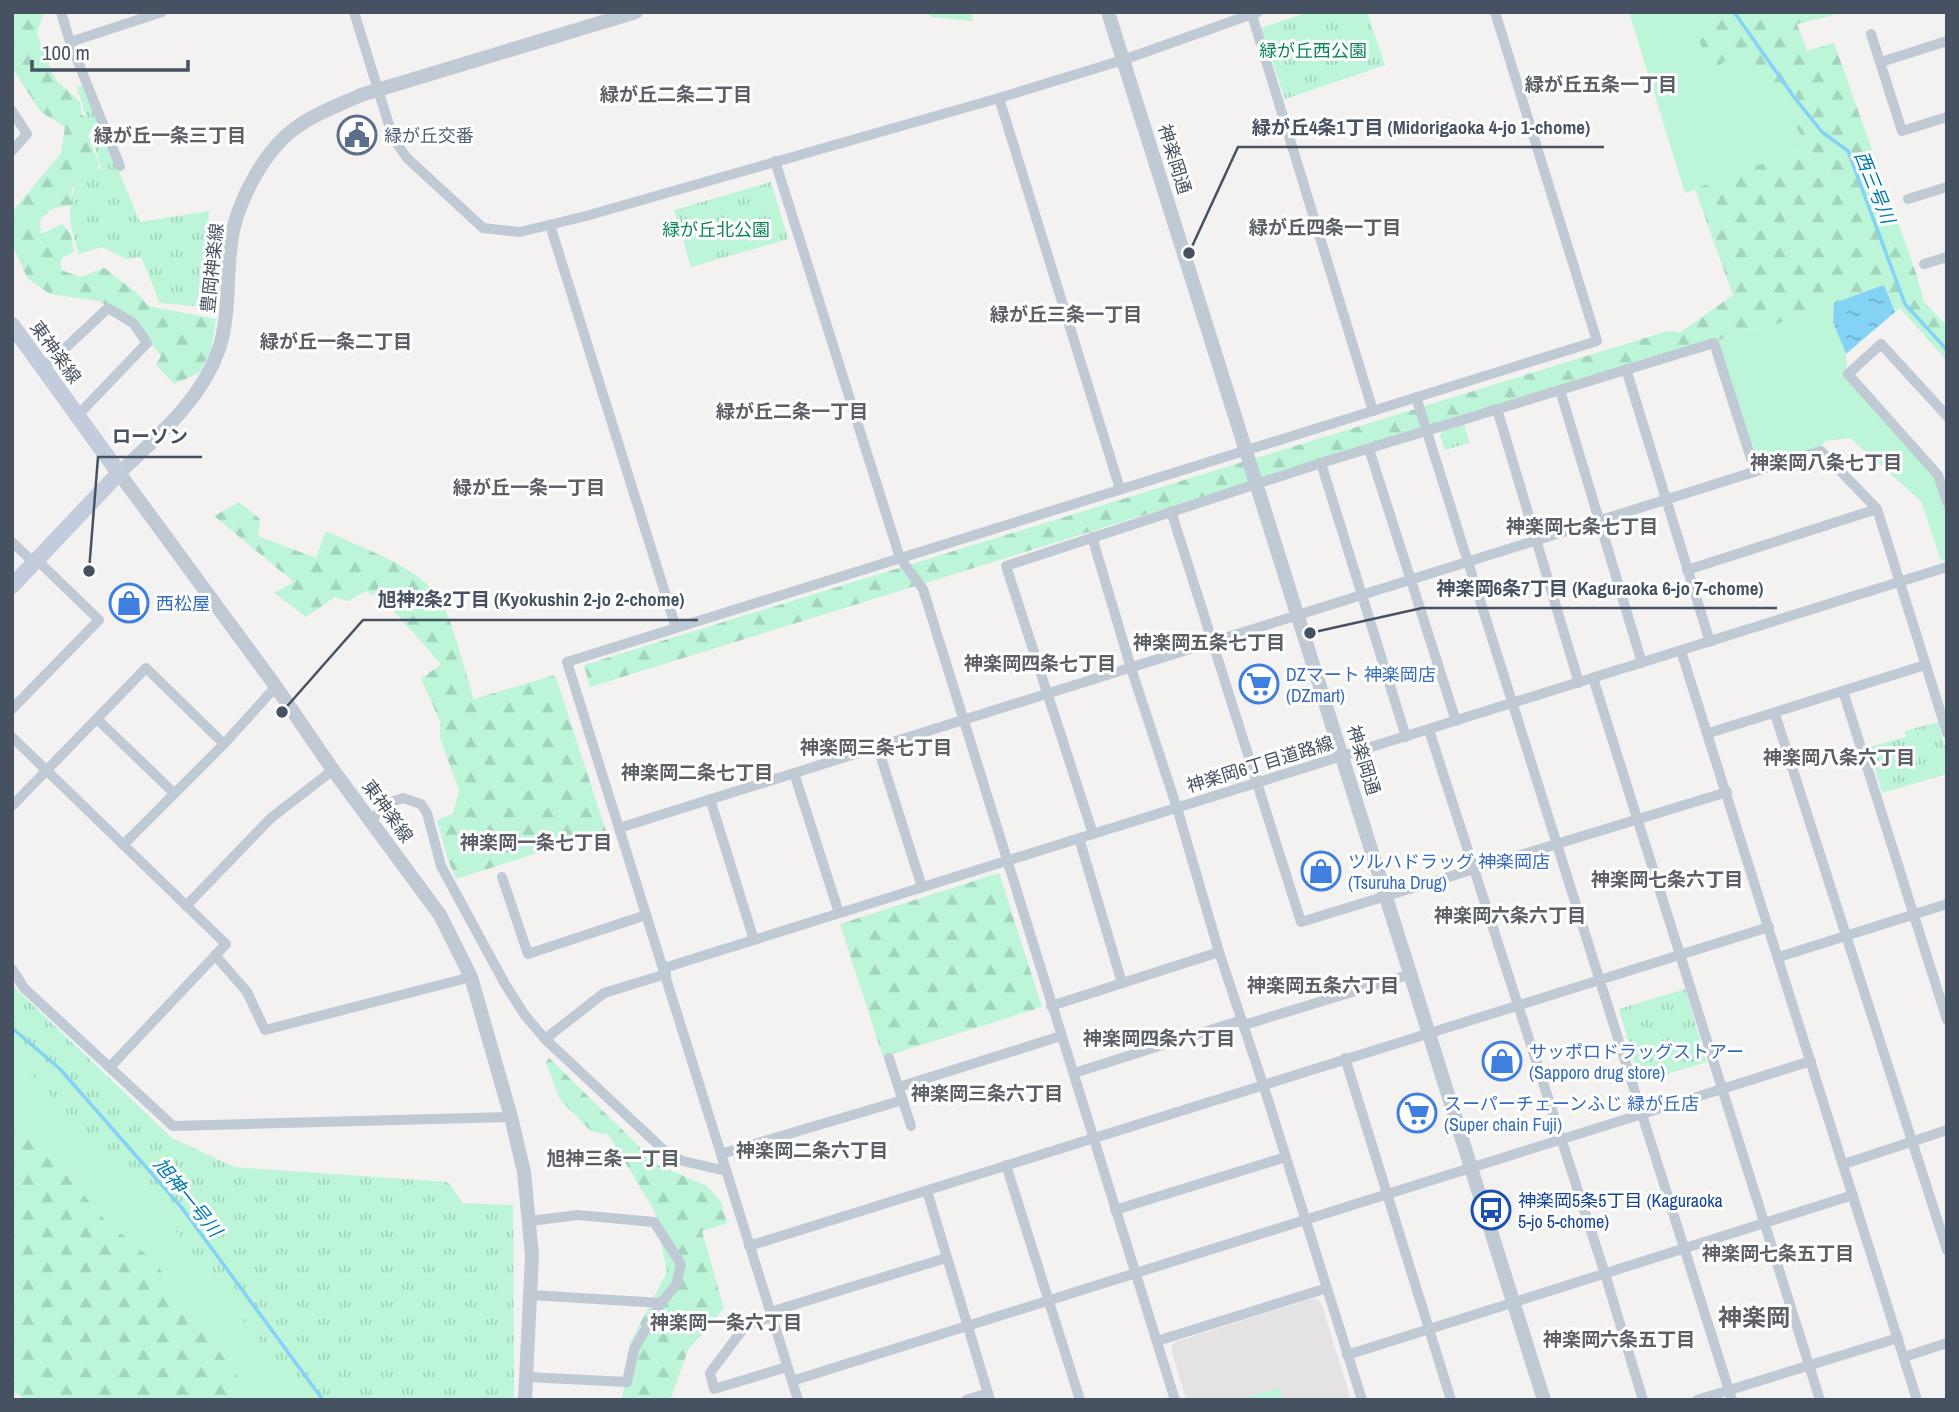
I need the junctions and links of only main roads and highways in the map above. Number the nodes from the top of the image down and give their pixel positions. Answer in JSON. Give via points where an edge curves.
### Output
{"nodes":[{"id":1,"x":12,"y":325,"type":"edge"},
{"id":2,"x":119,"y":473,"type":"joint"},
{"id":3,"x":12,"y":586,"type":"edge"}],
"edges":[{"from":1,"to":2,"type":"main road","name":"東神楽線"},
{"from":2,"to":3,"type":"main road","name":"豊岡神楽線"}]}
